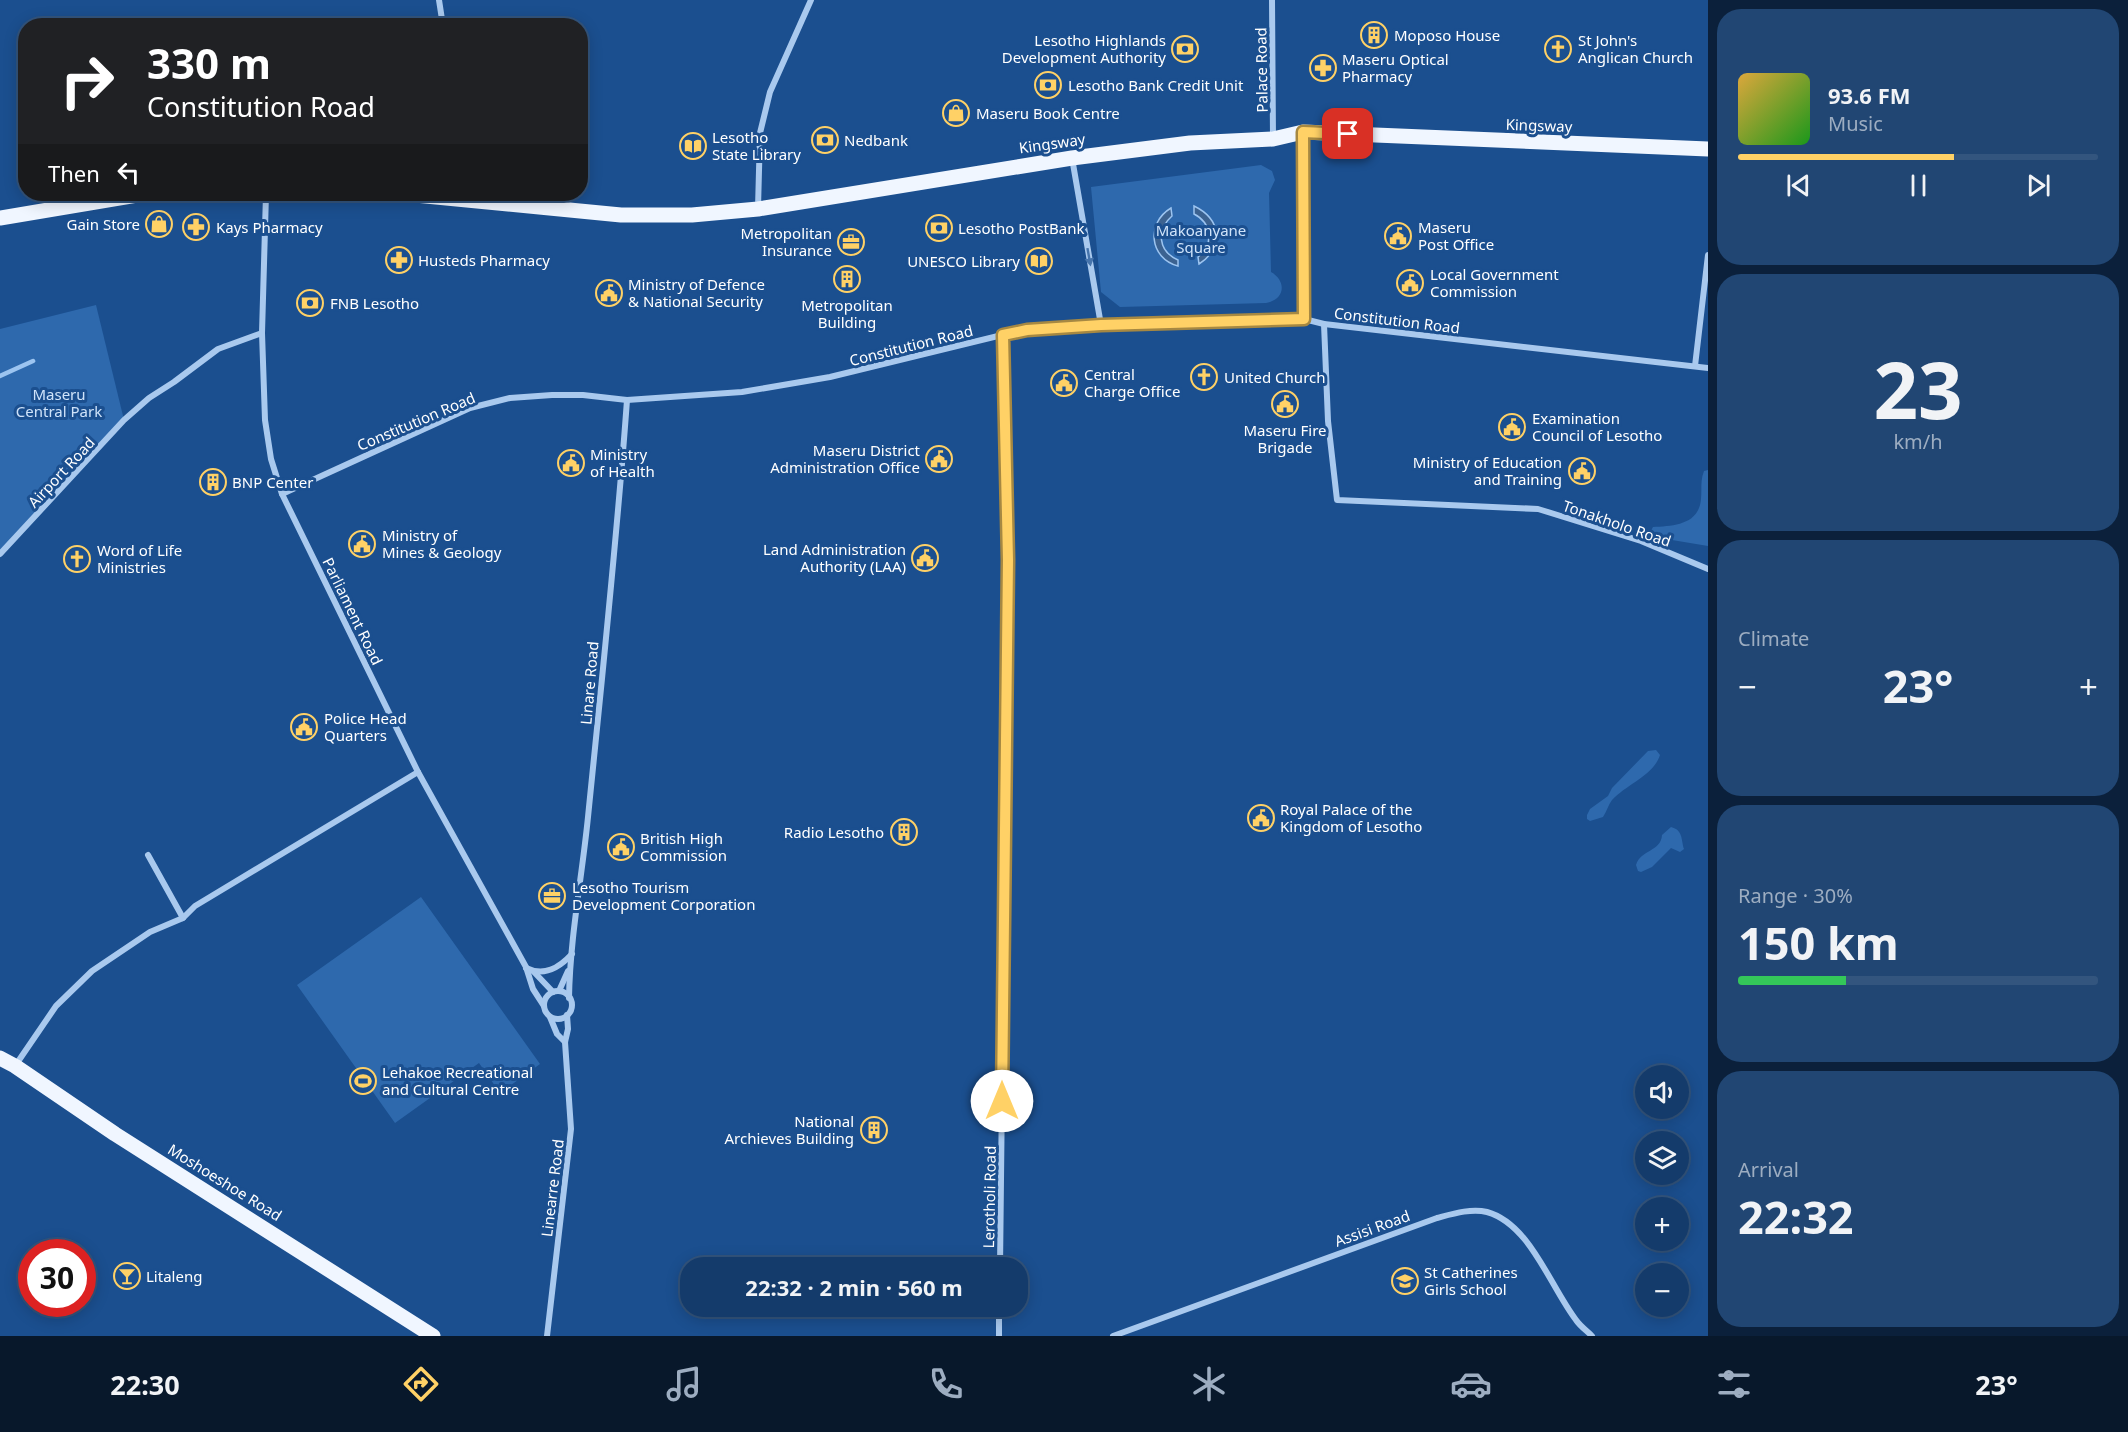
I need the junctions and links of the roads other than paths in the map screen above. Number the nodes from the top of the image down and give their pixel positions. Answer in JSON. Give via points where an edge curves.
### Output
{"nodes":[{"id":1,"x":440,"y":0,"type":"edge"},
{"id":2,"x":811,"y":0,"type":"edge"},
{"id":3,"x":1272,"y":0,"type":"edge"},
{"id":4,"x":442,"y":18,"type":"edge"},
{"id":5,"x":1303,"y":132,"type":"junction"},
{"id":6,"x":1274,"y":139,"type":"junction"},
{"id":7,"x":1708,"y":149,"type":"edge"},
{"id":8,"x":1072,"y":158,"type":"junction"},
{"id":9,"x":101,"y":201,"type":"edge"},
{"id":10,"x":266,"y":201,"type":"edge"},
{"id":11,"x":506,"y":201,"type":"edge"},
{"id":12,"x":758,"y":209,"type":"junction"},
{"id":13,"x":0,"y":218,"type":"edge"},
{"id":14,"x":1708,"y":255,"type":"edge"},
{"id":15,"x":1304,"y":319,"type":"junction"},
{"id":16,"x":1324,"y":324,"type":"junction"},
{"id":17,"x":1101,"y":325,"type":"junction"},
{"id":18,"x":262,"y":333,"type":"junction"},
{"id":19,"x":1003,"y":335,"type":"junction"},
{"id":20,"x":1695,"y":366,"type":"junction"},
{"id":21,"x":1708,"y":368,"type":"edge"},
{"id":22,"x":627,"y":400,"type":"junction"},
{"id":23,"x":282,"y":494,"type":"junction"},
{"id":24,"x":0,"y":554,"type":"edge"},
{"id":25,"x":1708,"y":569,"type":"edge"},
{"id":26,"x":418,"y":772,"type":"junction"},
{"id":27,"x":148,"y":855,"type":"dead end"},
{"id":28,"x":183,"y":918,"type":"junction"},
{"id":29,"x":572,"y":954,"type":"junction"},
{"id":30,"x":526,"y":967,"type":"junction"},
{"id":31,"x":570,"y":968,"type":"junction"},
{"id":32,"x":533,"y":971,"type":"junction"},
{"id":33,"x":556,"y":992,"type":"junction"},
{"id":34,"x":569,"y":998,"type":"junction"},
{"id":35,"x":544,"y":1006,"type":"junction"},
{"id":36,"x":567,"y":1015,"type":"junction"},
{"id":37,"x":550,"y":1016,"type":"junction"},
{"id":38,"x":565,"y":1042,"type":"junction"},
{"id":39,"x":0,"y":1058,"type":"edge"},
{"id":40,"x":15,"y":1066,"type":"junction"},
{"id":41,"x":1000,"y":1257,"type":"edge"},
{"id":42,"x":999,"y":1317,"type":"edge"},
{"id":43,"x":432,"y":1336,"type":"edge"},
{"id":44,"x":547,"y":1336,"type":"edge"},
{"id":45,"x":999,"y":1336,"type":"edge"},
{"id":46,"x":1113,"y":1336,"type":"edge"},
{"id":47,"x":1592,"y":1336,"type":"edge"}],
"edges":[{"from":1,"to":4,"type":"street"},
{"from":2,"to":12,"type":"street","via":[[770,92],[760,133]]},
{"from":3,"to":6,"type":"street","name":"Palace Road"},
{"from":5,"to":6,"type":"main road","name":"Kingsway"},
{"from":5,"to":7,"type":"main road","name":"Kingsway"},
{"from":5,"to":15,"type":"street"},
{"from":6,"to":8,"type":"main road","name":"Kingsway","via":[[1190,143]]},
{"from":8,"to":12,"type":"main road","name":"Kingsway"},
{"from":8,"to":17,"type":"street","one_way":true},
{"from":9,"to":13,"type":"main road"},
{"from":10,"to":18,"type":"street","name":"Parliament Road"},
{"from":11,"to":12,"type":"main road","name":"Kingsway","via":[[621,215],[692,215]]},
{"from":14,"to":20,"type":"street"},
{"from":15,"to":16,"type":"street","name":"Constitution Road"},
{"from":15,"to":17,"type":"street","name":"Constitution Road"},
{"from":16,"to":20,"type":"street","name":"Constitution Road"},
{"from":16,"to":25,"type":"street","name":"Tonakholo Road","via":[[1328,421],[1337,500],[1538,509],[1641,541]]},
{"from":17,"to":19,"type":"street","name":"Constitution Road"},
{"from":18,"to":23,"type":"street","name":"Parliament Road","via":[[265,420]]},
{"from":18,"to":24,"type":"street","name":"Airport Road","via":[[218,349],[149,398]]},
{"from":19,"to":22,"type":"street","name":"Constitution Road","via":[[830,377],[742,392]]},
{"from":19,"to":41,"type":"street","name":"Lerotholi Road","via":[[1008,560]]},
{"from":20,"to":21,"type":"street","name":"Constitution Road"},
{"from":22,"to":23,"type":"street","name":"Constitution Road","via":[[552,395],[510,398],[470,408]]},
{"from":22,"to":29,"type":"street","name":"Linare Road","via":[[613,575]]},
{"from":23,"to":26,"type":"street","name":"Parliament Road"},
{"from":26,"to":28,"type":"street","via":[[195,906]]},
{"from":26,"to":30,"type":"street","name":"Parliament Road"},
{"from":27,"to":28,"type":"street"},
{"from":28,"to":40,"type":"street","via":[[137,940],[92,971],[56,1006]]},
{"from":29,"to":31,"type":"street","name":"Linare Road"},
{"from":29,"to":32,"type":"street","via":[[553,970]]},
{"from":30,"to":32,"type":"street"},
{"from":30,"to":35,"type":"street","name":"Parliament Road"},
{"from":31,"to":33,"type":"street","name":"Linare Road"},
{"from":31,"to":34,"type":"street","name":"Linare Road"},
{"from":32,"to":33,"type":"street"},
{"from":33,"to":34,"type":"street"},
{"from":33,"to":35,"type":"street","via":[[546,998]]},
{"from":34,"to":36,"type":"street","via":[[571,1007]]},
{"from":35,"to":37,"type":"street"},
{"from":36,"to":37,"type":"street"},
{"from":36,"to":38,"type":"street","name":"Linearre Road"},
{"from":37,"to":38,"type":"street","name":"Linearre Road"},
{"from":38,"to":44,"type":"street","name":"Linearre Road","via":[[571,1129]]},
{"from":39,"to":40,"type":"main road","name":"Moshoeshoe Road"},
{"from":40,"to":43,"type":"main road","name":"Moshoeshoe Road"},
{"from":42,"to":45,"type":"street"},
{"from":46,"to":47,"type":"street","name":"Assisi Road","via":[[1437,1218],[1485,1211],[1504,1219],[1519,1232],[1576,1320]]}]}
